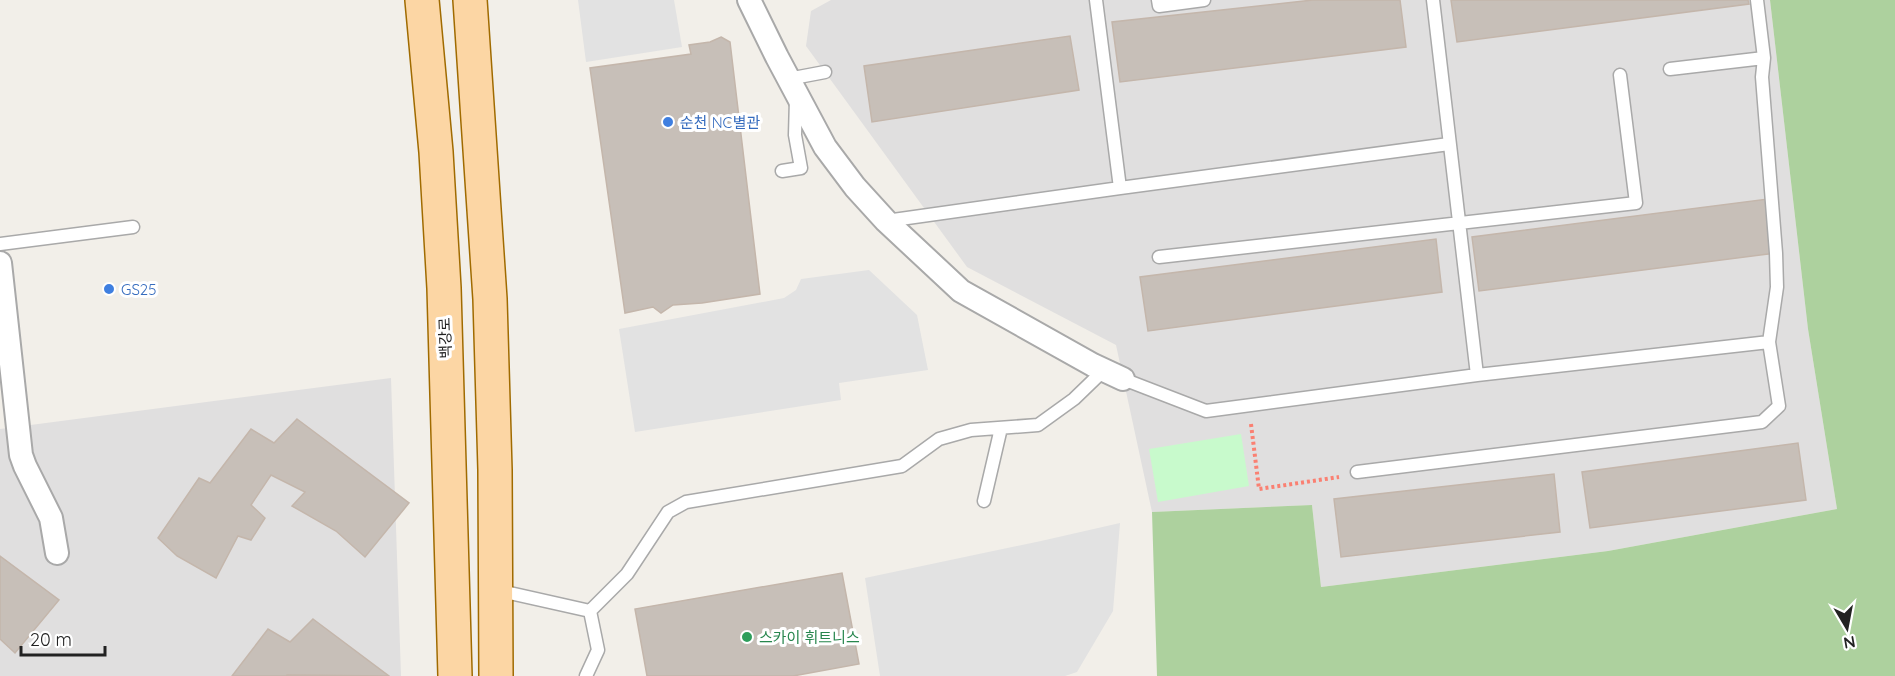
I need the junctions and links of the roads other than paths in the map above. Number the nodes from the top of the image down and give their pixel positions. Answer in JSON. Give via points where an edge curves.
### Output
{"nodes":[{"id":1,"x":422,"y":0,"type":"edge"},
{"id":2,"x":470,"y":0,"type":"edge"},
{"id":3,"x":749,"y":0,"type":"edge"},
{"id":4,"x":1096,"y":0,"type":"edge"},
{"id":5,"x":1158,"y":0,"type":"edge"},
{"id":6,"x":1204,"y":0,"type":"edge"},
{"id":7,"x":1433,"y":0,"type":"edge"},
{"id":8,"x":1757,"y":0,"type":"edge"},
{"id":9,"x":1764,"y":58,"type":"junction"},
{"id":10,"x":1670,"y":69,"type":"dead end"},
{"id":11,"x":825,"y":72,"type":"dead end"},
{"id":12,"x":1620,"y":75,"type":"dead end"},
{"id":13,"x":792,"y":86,"type":"junction"},
{"id":14,"x":1449,"y":144,"type":"junction"},
{"id":15,"x":782,"y":171,"type":"dead end"},
{"id":16,"x":1120,"y":188,"type":"junction"},
{"id":17,"x":886,"y":221,"type":"junction"},
{"id":18,"x":1458,"y":222,"type":"junction"},
{"id":19,"x":133,"y":227,"type":"dead end"},
{"id":20,"x":0,"y":244,"type":"edge"},
{"id":21,"x":1159,"y":257,"type":"dead end"},
{"id":22,"x":0,"y":263,"type":"edge"},
{"id":23,"x":1769,"y":342,"type":"junction"},
{"id":24,"x":1114,"y":374,"type":"junction"},
{"id":25,"x":1477,"y":375,"type":"junction"},
{"id":26,"x":1001,"y":428,"type":"junction"},
{"id":27,"x":1357,"y":472,"type":"road end"},
{"id":28,"x":984,"y":501,"type":"dead end"},
{"id":29,"x":57,"y":553,"type":"dead end"},
{"id":30,"x":496,"y":590,"type":"junction"},
{"id":31,"x":590,"y":611,"type":"junction"},
{"id":32,"x":455,"y":676,"type":"edge"},
{"id":33,"x":496,"y":676,"type":"edge"},
{"id":34,"x":586,"y":676,"type":"edge"}],
"edges":[{"from":1,"to":32,"type":"main road","name":"백강로","via":[[444,288]]},
{"from":2,"to":30,"type":"main road","via":[[490,299]]},
{"from":3,"to":13,"type":"street"},
{"from":4,"to":16,"type":"lane"},
{"from":5,"to":6,"type":"lane","via":[[1159,6]]},
{"from":7,"to":14,"type":"lane"},
{"from":8,"to":9,"type":"lane"},
{"from":9,"to":10,"type":"lane"},
{"from":9,"to":23,"type":"lane","via":[[1762,77],[1777,287]]},
{"from":11,"to":13,"type":"lane"},
{"from":12,"to":18,"type":"lane","via":[[1636,203]]},
{"from":13,"to":15,"type":"lane","via":[[801,168]]},
{"from":13,"to":17,"type":"street","via":[[825,147]]},
{"from":14,"to":16,"type":"lane"},
{"from":14,"to":18,"type":"lane"},
{"from":16,"to":17,"type":"lane"},
{"from":17,"to":24,"type":"street","via":[[961,291]]},
{"from":18,"to":21,"type":"lane"},
{"from":18,"to":25,"type":"lane"},
{"from":19,"to":20,"type":"lane"},
{"from":22,"to":29,"type":"street","via":[[21,455],[51,518]]},
{"from":23,"to":25,"type":"lane"},
{"from":23,"to":27,"type":"lane","via":[[1779,406],[1762,422]]},
{"from":24,"to":25,"type":"lane","via":[[1206,411]]},
{"from":24,"to":26,"type":"lane","via":[[1038,424]]},
{"from":26,"to":28,"type":"lane"},
{"from":26,"to":31,"type":"lane","via":[[971,430],[939,439],[902,466],[686,502],[668,512],[627,574]]},
{"from":30,"to":31,"type":"lane"},
{"from":30,"to":33,"type":"main road"},
{"from":31,"to":34,"type":"lane","via":[[598,650]]}]}
